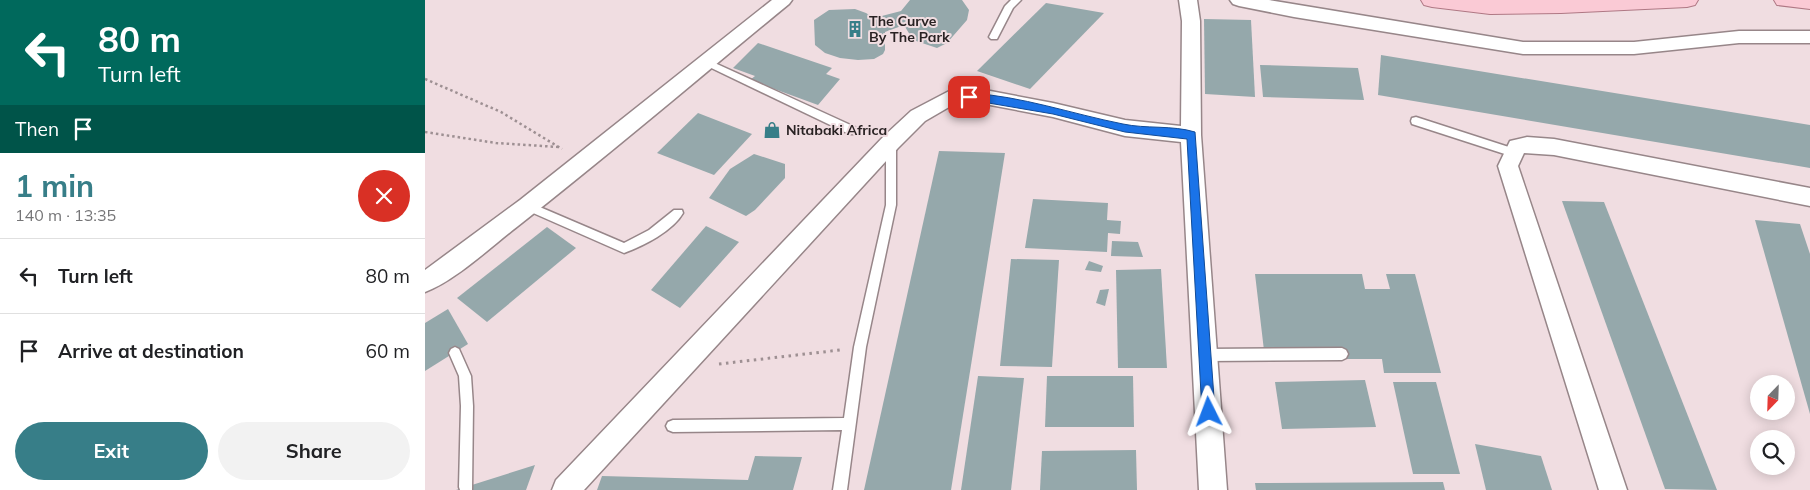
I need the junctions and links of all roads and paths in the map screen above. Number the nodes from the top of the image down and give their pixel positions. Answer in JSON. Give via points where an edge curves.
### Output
{"nodes":[{"id":1,"x":783,"y":0,"type":"edge"},
{"id":2,"x":1017,"y":0,"type":"edge"},
{"id":3,"x":1188,"y":0,"type":"edge"},
{"id":4,"x":1239,"y":0,"type":"edge"},
{"id":5,"x":1433,"y":0,"type":"edge"},
{"id":6,"x":1687,"y":0,"type":"edge"},
{"id":7,"x":1785,"y":0,"type":"edge"},
{"id":8,"x":1810,"y":2,"type":"edge"},
{"id":9,"x":994,"y":37,"type":"dead end"},
{"id":10,"x":1810,"y":37,"type":"edge"},
{"id":11,"x":706,"y":62,"type":"junction"},
{"id":12,"x":425,"y":79,"type":"edge"},
{"id":13,"x":1416,"y":121,"type":"dead end"},
{"id":14,"x":853,"y":131,"type":"dead end"},
{"id":15,"x":425,"y":132,"type":"edge"},
{"id":16,"x":1191,"y":135,"type":"junction"},
{"id":17,"x":891,"y":142,"type":"junction"},
{"id":18,"x":558,"y":147,"type":"junction"},
{"id":19,"x":1514,"y":153,"type":"junction"},
{"id":20,"x":581,"y":163,"type":"junction"},
{"id":21,"x":1810,"y":197,"type":"edge"},
{"id":22,"x":528,"y":206,"type":"junction"},
{"id":23,"x":678,"y":213,"type":"dead end"},
{"id":24,"x":425,"y":282,"type":"edge"},
{"id":25,"x":860,"y":347,"type":"junction"},
{"id":26,"x":455,"y":352,"type":"dead end"},
{"id":27,"x":1342,"y":354,"type":"dead end"},
{"id":28,"x":1205,"y":355,"type":"junction"},
{"id":29,"x":679,"y":368,"type":"junction"},
{"id":30,"x":849,"y":424,"type":"junction"},
{"id":31,"x":673,"y":426,"type":"dead end"},
{"id":32,"x":466,"y":487,"type":"dead end"},
{"id":33,"x":566,"y":490,"type":"edge"},
{"id":34,"x":840,"y":490,"type":"edge"},
{"id":35,"x":1213,"y":490,"type":"edge"},
{"id":36,"x":1613,"y":490,"type":"edge"}],
"edges":[{"from":1,"to":11,"type":"street"},
{"from":2,"to":9,"type":"lane","via":[[1009,6]]},
{"from":3,"to":16,"type":"street","via":[[1191,21]]},
{"from":4,"to":10,"type":"street","via":[[1294,12],[1523,48],[1634,48],[1739,37]]},
{"from":5,"to":6,"type":"main road","via":[[1489,7]]},
{"from":7,"to":8,"type":"main road"},
{"from":11,"to":14,"type":"lane"},
{"from":11,"to":20,"type":"street"},
{"from":12,"to":18,"type":"path","via":[[501,112]]},
{"from":13,"to":19,"type":"lane"},
{"from":15,"to":18,"type":"path","via":[[496,144]]},
{"from":16,"to":17,"type":"street","via":[[1125,128],[1033,106],[953,96],[918,116]]},
{"from":16,"to":28,"type":"street"},
{"from":17,"to":25,"type":"lane","via":[[891,204]]},
{"from":17,"to":29,"type":"street"},
{"from":18,"to":20,"type":"path"},
{"from":19,"to":21,"type":"street","via":[[1517,147],[1527,145],[1554,147]]},
{"from":19,"to":36,"type":"street","via":[[1508,166]]},
{"from":20,"to":22,"type":"street"},
{"from":22,"to":23,"type":"lane","via":[[624,248],[658,231]]},
{"from":22,"to":24,"type":"street"},
{"from":25,"to":29,"type":"path"},
{"from":25,"to":30,"type":"lane"},
{"from":26,"to":32,"type":"lane","via":[[465,376]]},
{"from":27,"to":28,"type":"lane"},
{"from":28,"to":35,"type":"street"},
{"from":29,"to":33,"type":"street"},
{"from":30,"to":31,"type":"lane"},
{"from":30,"to":34,"type":"lane"}]}
